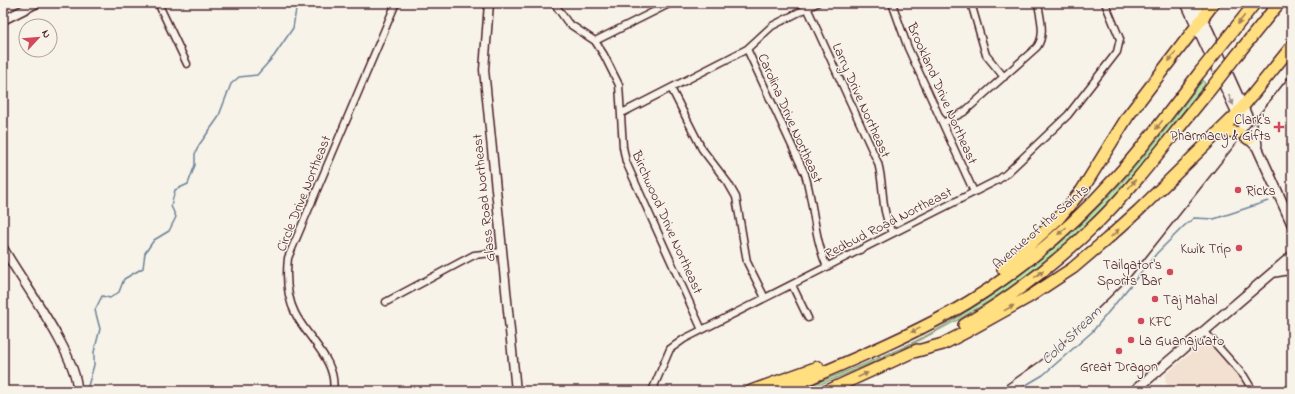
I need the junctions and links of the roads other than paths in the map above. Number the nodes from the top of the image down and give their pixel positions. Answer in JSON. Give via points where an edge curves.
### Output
{"nodes":[{"id":1,"x":37,"y":3,"type":"edge"},
{"id":2,"x":158,"y":3,"type":"edge"},
{"id":3,"x":396,"y":3,"type":"edge"},
{"id":4,"x":489,"y":3,"type":"edge"},
{"id":5,"x":554,"y":3,"type":"edge"},
{"id":6,"x":671,"y":3,"type":"edge"},
{"id":7,"x":817,"y":3,"type":"edge"},
{"id":8,"x":892,"y":3,"type":"edge"},
{"id":9,"x":971,"y":3,"type":"edge"},
{"id":10,"x":1038,"y":3,"type":"edge"},
{"id":11,"x":1105,"y":3,"type":"edge"},
{"id":12,"x":1186,"y":3,"type":"edge"},
{"id":13,"x":1194,"y":3,"type":"edge"},
{"id":14,"x":1199,"y":3,"type":"edge"},
{"id":15,"x":1210,"y":3,"type":"edge"},
{"id":16,"x":1214,"y":3,"type":"edge"},
{"id":17,"x":1255,"y":3,"type":"edge"},
{"id":18,"x":1279,"y":3,"type":"edge"},
{"id":19,"x":1283,"y":3,"type":"edge"},
{"id":20,"x":807,"y":5,"type":"edge"},
{"id":21,"x":3,"y":20,"type":"edge"},
{"id":22,"x":1199,"y":22,"type":"junction"},
{"id":23,"x":1260,"y":27,"type":"junction"},
{"id":24,"x":595,"y":41,"type":"junction"},
{"id":25,"x":1292,"y":46,"type":"edge"},
{"id":26,"x":747,"y":49,"type":"junction"},
{"id":27,"x":187,"y":64,"type":"dead end"},
{"id":28,"x":1004,"y":77,"type":"junction"},
{"id":29,"x":671,"y":88,"type":"junction"},
{"id":30,"x":1240,"y":110,"type":"junction"},
{"id":31,"x":622,"y":113,"type":"junction"},
{"id":32,"x":943,"y":124,"type":"junction"},
{"id":33,"x":1214,"y":135,"type":"junction"},
{"id":34,"x":1253,"y":143,"type":"junction"},
{"id":35,"x":974,"y":192,"type":"junction"},
{"id":36,"x":1292,"y":224,"type":"edge"},
{"id":37,"x":892,"y":233,"type":"junction"},
{"id":38,"x":4,"y":252,"type":"edge"},
{"id":39,"x":501,"y":252,"type":"junction"},
{"id":40,"x":1292,"y":256,"type":"edge"},
{"id":41,"x":827,"y":267,"type":"junction"},
{"id":42,"x":1292,"y":269,"type":"edge"},
{"id":43,"x":1272,"y":274,"type":"junction"},
{"id":44,"x":792,"y":284,"type":"junction"},
{"id":45,"x":765,"y":298,"type":"junction"},
{"id":46,"x":386,"y":302,"type":"dead end"},
{"id":47,"x":950,"y":312,"type":"junction"},
{"id":48,"x":808,"y":318,"type":"dead end"},
{"id":49,"x":702,"y":330,"type":"junction"},
{"id":50,"x":1205,"y":332,"type":"junction"},
{"id":51,"x":910,"y":353,"type":"junction"},
{"id":52,"x":850,"y":360,"type":"junction"},
{"id":53,"x":77,"y":391,"type":"edge"},
{"id":54,"x":334,"y":391,"type":"edge"},
{"id":55,"x":516,"y":391,"type":"edge"},
{"id":56,"x":652,"y":391,"type":"edge"},
{"id":57,"x":751,"y":391,"type":"edge"},
{"id":58,"x":780,"y":391,"type":"edge"},
{"id":59,"x":827,"y":391,"type":"edge"},
{"id":60,"x":1134,"y":391,"type":"edge"},
{"id":61,"x":1253,"y":391,"type":"edge"}],
"edges":[{"from":1,"to":21,"type":"street"},
{"from":2,"to":27,"type":"street"},
{"from":3,"to":54,"type":"street","name":"Circle Drive Northeast","via":[[288,258],[290,303],[329,364],[334,379]]},
{"from":4,"to":39,"type":"street","name":"Glass Road Northeast","via":[[484,70]]},
{"from":5,"to":24,"type":"street","name":"Birchwood Drive Northeast","via":[[568,23]]},
{"from":6,"to":24,"type":"street"},
{"from":7,"to":20,"type":"street"},
{"from":8,"to":32,"type":"street","name":"Brookland Drive Northeast","via":[[908,48]]},
{"from":9,"to":28,"type":"street","via":[[986,55]]},
{"from":10,"to":28,"type":"street","via":[[1042,33],[1040,43]]},
{"from":11,"to":35,"type":"street","name":"Redbud Road Northeast","via":[[1118,31],[1118,52],[1068,115],[1006,174]]},
{"from":12,"to":22,"type":"main road"},
{"from":13,"to":22,"type":"main road"},
{"from":14,"to":15,"type":"highway"},
{"from":16,"to":22,"type":"highway"},
{"from":17,"to":47,"type":"highway","name":"Avenue of the Saints","one_way":true,"bridge":true,"via":[[1118,176],[1091,204],[1020,266]]},
{"from":18,"to":23,"type":"highway"},
{"from":19,"to":23,"type":"highway"},
{"from":20,"to":26,"type":"street","via":[[772,26]]},
{"from":20,"to":37,"type":"street","name":"Larry Drive Northeast","via":[[878,163],[882,177],[883,205]]},
{"from":22,"to":30,"type":"main road"},
{"from":22,"to":47,"type":"highway","one_way":true,"via":[[1128,116],[1082,190],[1058,219],[1008,266]]},
{"from":51,"to":23,"type":"highway","one_way":true,"bridge":true,"via":[[987,311],[1048,267],[1100,220]]},
{"from":24,"to":31,"type":"street","name":"Birchwood Drive Northeast","via":[[619,85]]},
{"from":25,"to":30,"type":"highway"},
{"from":26,"to":29,"type":"street"},
{"from":26,"to":41,"type":"street","name":"Carolina Drive Northeast","via":[[805,174],[821,254]]},
{"from":28,"to":32,"type":"street","via":[[964,112]]},
{"from":29,"to":31,"type":"street"},
{"from":29,"to":45,"type":"street","via":[[702,149],[736,197],[747,262]]},
{"from":30,"to":33,"type":"highway"},
{"from":30,"to":34,"type":"main road"},
{"from":31,"to":49,"type":"street","name":"Birchwood Drive Northeast","via":[[626,162]]},
{"from":32,"to":35,"type":"street","name":"Brookland Drive Northeast"},
{"from":33,"to":34,"type":"highway","via":[[1238,132]]},
{"from":51,"to":33,"type":"highway","one_way":true,"via":[[943,344],[1029,297],[1067,272],[1113,234]]},
{"from":34,"to":36,"type":"main road"},
{"from":35,"to":37,"type":"street","name":"Redbud Road Northeast"},
{"from":37,"to":41,"type":"street","name":"Redbud Road Northeast"},
{"from":38,"to":53,"type":"street","via":[[57,338],[74,372]]},
{"from":39,"to":46,"type":"street","via":[[474,256]]},
{"from":39,"to":55,"type":"street","name":"Glass Road Northeast"},
{"from":40,"to":43,"type":"main road"},
{"from":41,"to":44,"type":"street","name":"Redbud Road Northeast"},
{"from":42,"to":43,"type":"main road"},
{"from":43,"to":50,"type":"main road"},
{"from":44,"to":45,"type":"street","name":"Redbud Road Northeast"},
{"from":44,"to":48,"type":"street"},
{"from":45,"to":49,"type":"street","name":"Redbud Road Northeast"},
{"from":47,"to":52,"type":"highway","name":"Avenue of the Saints","one_way":true},
{"from":49,"to":56,"type":"street","name":"Redbud Road Northeast","via":[[670,349]]},
{"from":50,"to":60,"type":"main road"},
{"from":50,"to":61,"type":"street","via":[[1244,376]]},
{"from":59,"to":51,"type":"highway","one_way":true},
{"from":52,"to":57,"type":"highway","via":[[823,366]]},
{"from":52,"to":58,"type":"highway","name":"Avenue of the Saints"}]}
